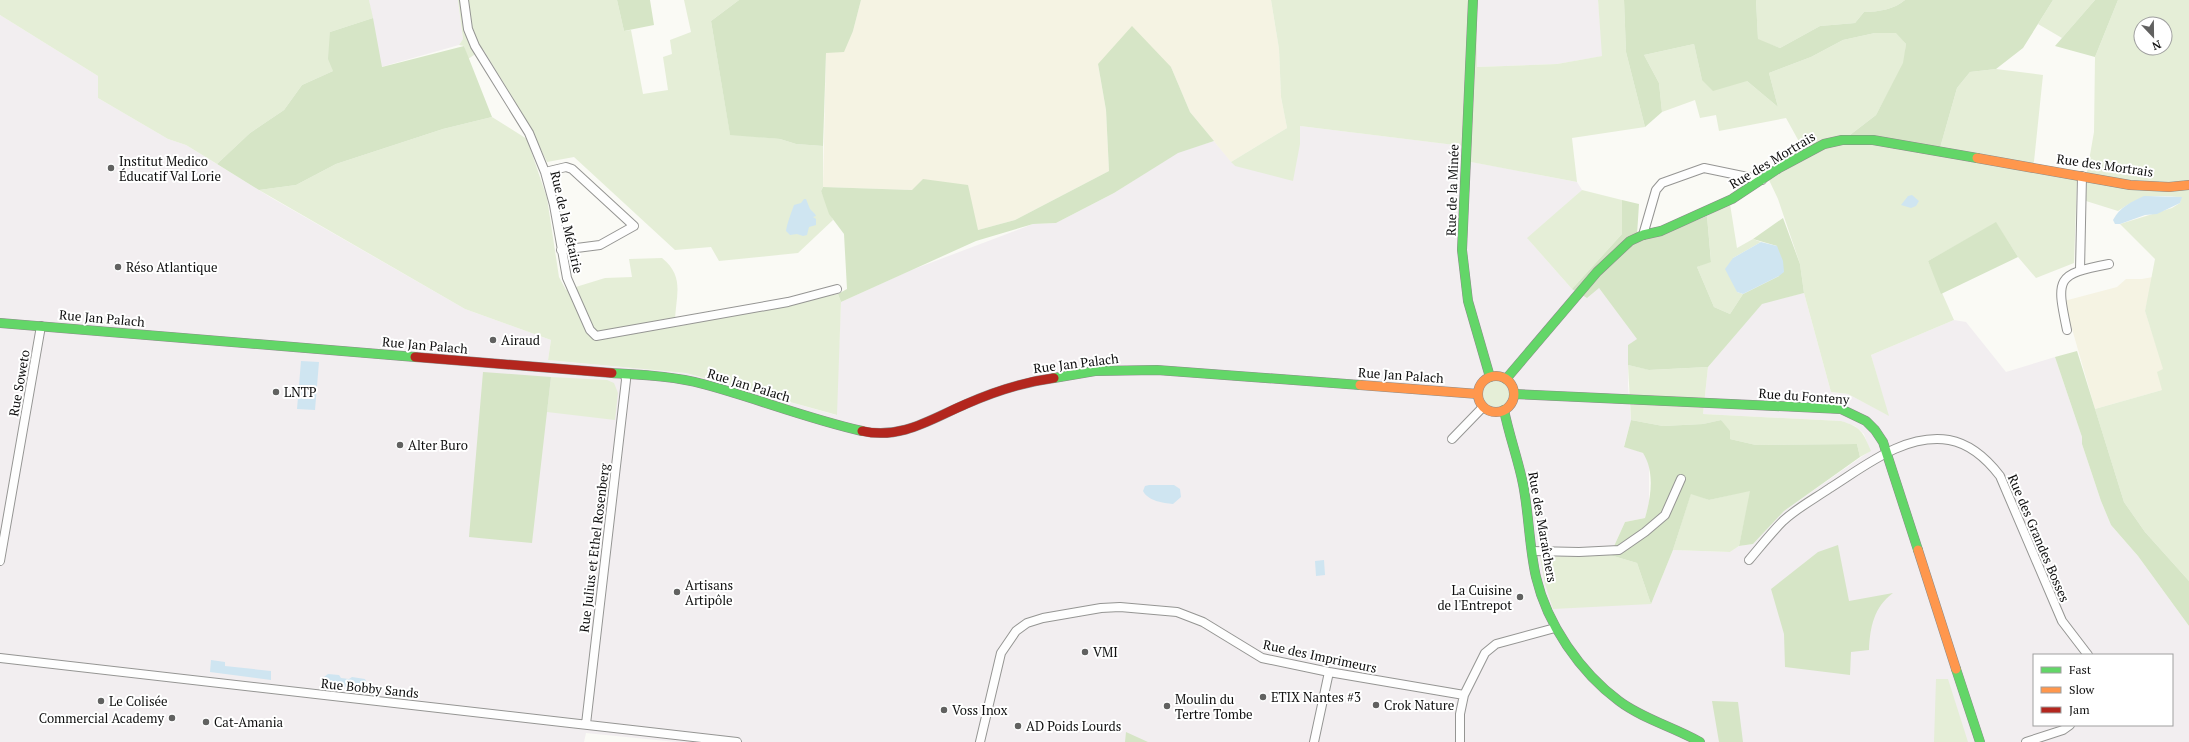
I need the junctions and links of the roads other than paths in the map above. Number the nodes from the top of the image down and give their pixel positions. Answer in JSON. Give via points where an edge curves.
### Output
{"nodes":[{"id":1,"x":464,"y":0,"type":"edge"},
{"id":2,"x":1473,"y":0,"type":"edge"},
{"id":3,"x":545,"y":172,"type":"junction"},
{"id":4,"x":2082,"y":176,"type":"junction"},
{"id":5,"x":1762,"y":180,"type":"junction"},
{"id":6,"x":2189,"y":185,"type":"edge"},
{"id":7,"x":1643,"y":235,"type":"junction"},
{"id":8,"x":560,"y":250,"type":"junction"},
{"id":9,"x":2109,"y":264,"type":"dead end"},
{"id":10,"x":2080,"y":270,"type":"junction"},
{"id":11,"x":837,"y":289,"type":"dead end"},
{"id":12,"x":0,"y":323,"type":"edge"},
{"id":13,"x":40,"y":326,"type":"junction"},
{"id":14,"x":2066,"y":330,"type":"dead end"},
{"id":15,"x":625,"y":374,"type":"junction"},
{"id":16,"x":1490,"y":377,"type":"junction"},
{"id":17,"x":1506,"y":379,"type":"junction"},
{"id":18,"x":1478,"y":394,"type":"junction"},
{"id":19,"x":1514,"y":394,"type":"junction"},
{"id":20,"x":1484,"y":407,"type":"junction"},
{"id":21,"x":1504,"y":410,"type":"junction"},
{"id":22,"x":1452,"y":439,"type":"dead end"},
{"id":23,"x":1886,"y":452,"type":"junction"},
{"id":24,"x":1681,"y":479,"type":"dead end"},
{"id":25,"x":1532,"y":551,"type":"junction"},
{"id":26,"x":1749,"y":560,"type":"dead end"},
{"id":27,"x":0,"y":561,"type":"edge"},
{"id":28,"x":1555,"y":628,"type":"junction"},
{"id":29,"x":2087,"y":654,"type":"edge"},
{"id":30,"x":0,"y":658,"type":"edge"},
{"id":31,"x":1329,"y":672,"type":"junction"},
{"id":32,"x":1464,"y":695,"type":"junction"},
{"id":33,"x":586,"y":724,"type":"junction"},
{"id":34,"x":2069,"y":726,"type":"edge"},
{"id":35,"x":737,"y":742,"type":"edge"},
{"id":36,"x":980,"y":742,"type":"edge"},
{"id":37,"x":1314,"y":742,"type":"edge"},
{"id":38,"x":1460,"y":742,"type":"edge"},
{"id":39,"x":1700,"y":742,"type":"edge"},
{"id":40,"x":1980,"y":742,"type":"edge"},
{"id":41,"x":2026,"y":742,"type":"edge"}],
"edges":[{"from":1,"to":3,"type":"street","name":"Rue de la Métairie","via":[[468,30],[475,46],[529,133]]},
{"from":2,"to":16,"type":"street","name":"Rue de la Minée","via":[[1462,250],[1468,301]]},
{"from":3,"to":8,"type":"street","name":"Rue de la Métairie","via":[[554,205]]},
{"from":3,"to":8,"type":"street","via":[[566,167],[572,169],[634,226],[600,245]]},
{"from":4,"to":5,"type":"street","name":"Rue des Mortrais","via":[[1857,139],[1824,144]]},
{"from":4,"to":6,"type":"street","name":"Rue des Mortrais","via":[[2130,185]]},
{"from":4,"to":10,"type":"street"},
{"from":5,"to":7,"type":"street","name":"Rue des Mortrais","via":[[1732,199],[1661,231]]},
{"from":5,"to":7,"type":"street","via":[[1704,168],[1662,183],[1656,190]]},
{"from":7,"to":17,"type":"street","name":"Rue des Mortrais","via":[[1622,247],[1597,272]]},
{"from":8,"to":11,"type":"street","name":"Rue de la Métairie","via":[[567,278],[590,330],[596,336],[788,302]]},
{"from":9,"to":10,"type":"street"},
{"from":10,"to":14,"type":"street","via":[[2070,273],[2062,283],[2060,298]]},
{"from":12,"to":13,"type":"street","name":"Rue Jan Palach"},
{"from":13,"to":15,"type":"street","name":"Rue Jan Palach"},
{"from":13,"to":27,"type":"street","name":"Rue Soweto"},
{"from":15,"to":18,"type":"street","name":"Rue Jan Palach","via":[[664,377],[702,384],[836,425],[876,434],[918,427],[967,403],[1010,388],[1059,376],[1095,371],[1157,370]]},
{"from":15,"to":33,"type":"street","name":"Rue Julius et Ethel Rosenberg"},
{"from":16,"to":17,"type":"street"},
{"from":16,"to":18,"type":"street","via":[[1482,383]]},
{"from":17,"to":19,"type":"street"},
{"from":18,"to":20,"type":"street"},
{"from":19,"to":21,"type":"street","via":[[1511,403]]},
{"from":19,"to":23,"type":"street","name":"Rue du Fonteny","via":[[1841,409],[1863,417],[1873,426]]},
{"from":20,"to":21,"type":"street","via":[[1496,412]]},
{"from":20,"to":22,"type":"street"},
{"from":21,"to":25,"type":"street","name":"Rue des Maraîchers","via":[[1523,484]]},
{"from":23,"to":26,"type":"street","name":"Rue des Grandes Bosses","via":[[1797,510],[1782,522]]},
{"from":23,"to":29,"type":"street","name":"Rue des Grandes Bosses","via":[[1928,439],[1949,440],[1974,450],[1989,462],[2000,476],[2062,621]]},
{"from":23,"to":40,"type":"street","name":"Rue du Fonteny"},
{"from":24,"to":25,"type":"street","via":[[1665,515],[1619,550]]},
{"from":25,"to":28,"type":"street","name":"Rue des Maraîchers","via":[[1536,578]]},
{"from":28,"to":32,"type":"street","via":[[1496,644],[1485,653]]},
{"from":28,"to":39,"type":"street","name":"Rue des Maraîchers","via":[[1587,670],[1618,701],[1637,713]]},
{"from":30,"to":33,"type":"street","name":"Rue Bobby Sands"},
{"from":31,"to":32,"type":"street","name":"Rue des Imprimeurs"},
{"from":31,"to":36,"type":"street","name":"Rue des Imprimeurs","via":[[1262,658],[1203,622],[1177,612],[1120,607],[1077,611],[1028,623],[1007,641],[1001,653]]},
{"from":31,"to":37,"type":"street"},
{"from":32,"to":38,"type":"street","via":[[1460,714]]},
{"from":33,"to":35,"type":"street","name":"Rue Bobby Sands"},
{"from":34,"to":41,"type":"street"}]}
